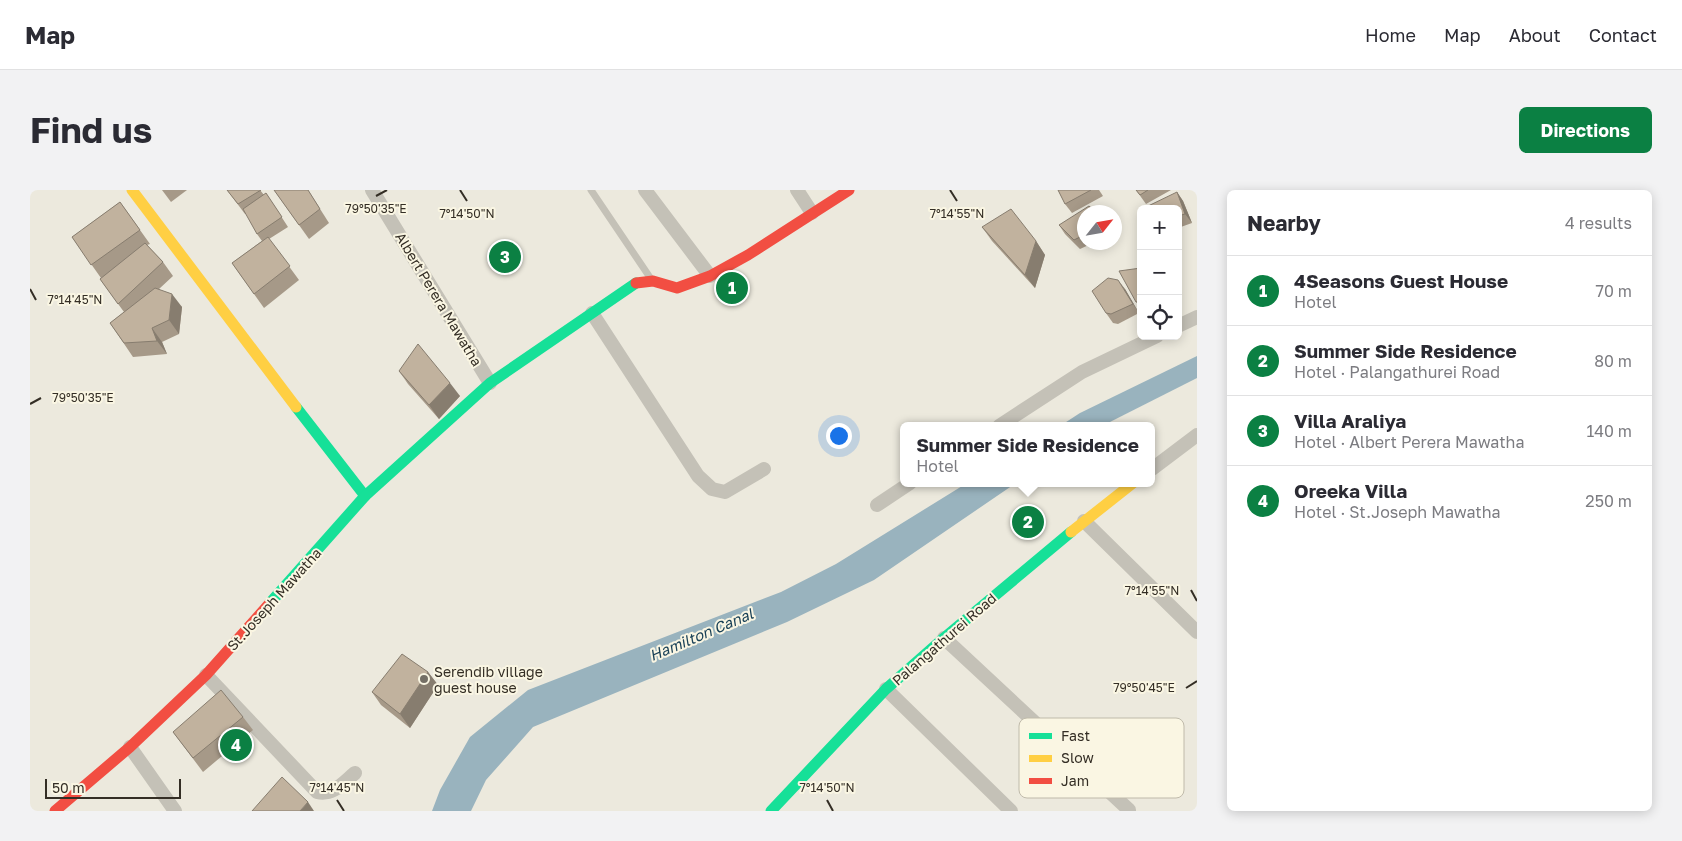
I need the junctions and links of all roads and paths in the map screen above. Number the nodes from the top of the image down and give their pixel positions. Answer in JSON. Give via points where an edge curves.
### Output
{"nodes":[{"id":1,"x":132,"y":190,"type":"edge"},
{"id":2,"x":372,"y":190,"type":"edge"},
{"id":3,"x":591,"y":190,"type":"edge"},
{"id":4,"x":645,"y":190,"type":"edge"},
{"id":5,"x":797,"y":190,"type":"edge"},
{"id":6,"x":849,"y":190,"type":"edge"},
{"id":7,"x":812,"y":213,"type":"junction"},
{"id":8,"x":710,"y":276,"type":"junction"},
{"id":9,"x":653,"y":281,"type":"junction"},
{"id":10,"x":592,"y":313,"type":"junction"},
{"id":11,"x":1197,"y":317,"type":"edge"},
{"id":12,"x":1182,"y":324,"type":"edge"},
{"id":13,"x":1149,"y":340,"type":"edge"},
{"id":14,"x":490,"y":383,"type":"junction"},
{"id":15,"x":1005,"y":422,"type":"edge"},
{"id":16,"x":1197,"y":435,"type":"edge"},
{"id":17,"x":1155,"y":467,"type":"edge"},
{"id":18,"x":764,"y":470,"type":"dead end"},
{"id":19,"x":904,"y":487,"type":"edge"},
{"id":20,"x":1128,"y":487,"type":"edge"},
{"id":21,"x":365,"y":496,"type":"junction"},
{"id":22,"x":877,"y":505,"type":"dead end"},
{"id":23,"x":1084,"y":521,"type":"junction"},
{"id":24,"x":1197,"y":632,"type":"edge"},
{"id":25,"x":944,"y":638,"type":"junction"},
{"id":26,"x":206,"y":675,"type":"junction"},
{"id":27,"x":886,"y":689,"type":"junction"},
{"id":28,"x":1030,"y":718,"type":"edge"},
{"id":29,"x":130,"y":746,"type":"junction"},
{"id":30,"x":355,"y":773,"type":"dead end"},
{"id":31,"x":1116,"y":798,"type":"edge"},
{"id":32,"x":1129,"y":810,"type":"edge"},
{"id":33,"x":55,"y":811,"type":"edge"},
{"id":34,"x":175,"y":811,"type":"edge"},
{"id":35,"x":771,"y":811,"type":"edge"},
{"id":36,"x":1011,"y":811,"type":"edge"}],
"edges":[{"from":1,"to":21,"type":"street"},
{"from":2,"to":14,"type":"street","name":"Albert Perera Mawatha"},
{"from":3,"to":9,"type":"lane"},
{"from":4,"to":8,"type":"street"},
{"from":5,"to":7,"type":"street"},
{"from":6,"to":7,"type":"street"},
{"from":7,"to":8,"type":"street"},
{"from":8,"to":9,"type":"street","via":[[677,288]]},
{"from":9,"to":10,"type":"street","name":"St.Joseph Mawatha","via":[[637,283]]},
{"from":10,"to":14,"type":"street","name":"St.Joseph Mawatha"},
{"from":10,"to":18,"type":"street","via":[[698,476],[712,489],[725,492]]},
{"from":11,"to":12,"type":"street"},
{"from":13,"to":15,"type":"street","via":[[1082,372]]},
{"from":14,"to":21,"type":"street","name":"St.Joseph Mawatha"},
{"from":16,"to":17,"type":"street"},
{"from":19,"to":22,"type":"street"},
{"from":20,"to":23,"type":"street","name":"Palangathurei Road"},
{"from":21,"to":26,"type":"street","name":"St.Joseph Mawatha"},
{"from":23,"to":24,"type":"street"},
{"from":23,"to":25,"type":"street","name":"Palangathurei Road"},
{"from":25,"to":27,"type":"street","name":"Palangathurei Road"},
{"from":25,"to":28,"type":"street"},
{"from":26,"to":29,"type":"street","name":"St.Joseph Mawatha"},
{"from":26,"to":30,"type":"street","via":[[317,792],[333,791]]},
{"from":27,"to":35,"type":"street","name":"Palangathurei Road"},
{"from":27,"to":36,"type":"street"},
{"from":29,"to":33,"type":"street","name":"St.Joseph Mawatha"},
{"from":29,"to":34,"type":"street"},
{"from":31,"to":32,"type":"street"}]}
